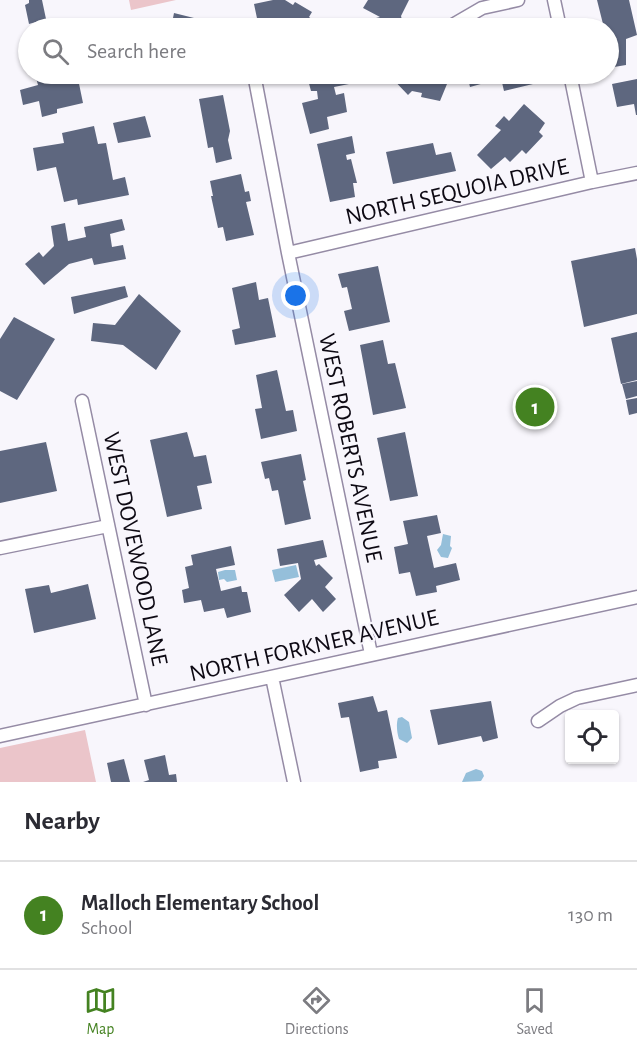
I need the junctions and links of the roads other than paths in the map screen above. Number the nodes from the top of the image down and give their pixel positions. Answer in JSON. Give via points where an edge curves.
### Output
{"nodes":[{"id":1,"x":518,"y":0,"type":"edge"},
{"id":2,"x":554,"y":0,"type":"edge"},
{"id":3,"x":465,"y":18,"type":"edge"},
{"id":4,"x":558,"y":18,"type":"edge"},
{"id":5,"x":256,"y":84,"type":"edge"},
{"id":6,"x":572,"y":84,"type":"edge"},
{"id":7,"x":637,"y":173,"type":"edge"},
{"id":8,"x":592,"y":182,"type":"junction"},
{"id":9,"x":288,"y":253,"type":"junction"},
{"id":10,"x":82,"y":401,"type":"dead end"},
{"id":11,"x":108,"y":526,"type":"junction"},
{"id":12,"x":0,"y":548,"type":"edge"},
{"id":13,"x":637,"y":597,"type":"edge"},
{"id":14,"x":371,"y":654,"type":"junction"},
{"id":15,"x":272,"y":677,"type":"junction"},
{"id":16,"x":637,"y":685,"type":"edge"},
{"id":17,"x":146,"y":705,"type":"junction"},
{"id":18,"x":538,"y":721,"type":"dead end"},
{"id":19,"x":0,"y":736,"type":"edge"},
{"id":20,"x":294,"y":782,"type":"edge"}],
"edges":[{"from":1,"to":3,"type":"street","via":[[482,8]]},
{"from":2,"to":4,"type":"street"},
{"from":5,"to":9,"type":"street","name":"WEST ROBERTS AVENUE"},
{"from":6,"to":8,"type":"street"},
{"from":7,"to":8,"type":"street","name":"NORTH SEQUOIA DRIVE"},
{"from":8,"to":9,"type":"street","name":"NORTH SEQUOIA DRIVE"},
{"from":9,"to":14,"type":"street","name":"WEST ROBERTS AVENUE"},
{"from":10,"to":11,"type":"street","name":"WEST DOVEWOOD LANE"},
{"from":11,"to":12,"type":"street"},
{"from":11,"to":17,"type":"street","name":"WEST DOVEWOOD LANE"},
{"from":13,"to":14,"type":"street","name":"NORTH FORKNER AVENUE"},
{"from":14,"to":15,"type":"street","name":"NORTH FORKNER AVENUE"},
{"from":15,"to":17,"type":"street","name":"NORTH FORKNER AVENUE"},
{"from":15,"to":20,"type":"street"},
{"from":16,"to":18,"type":"street","via":[[577,698]]},
{"from":17,"to":19,"type":"street","name":"NORTH FORKNER AVENUE"}]}
